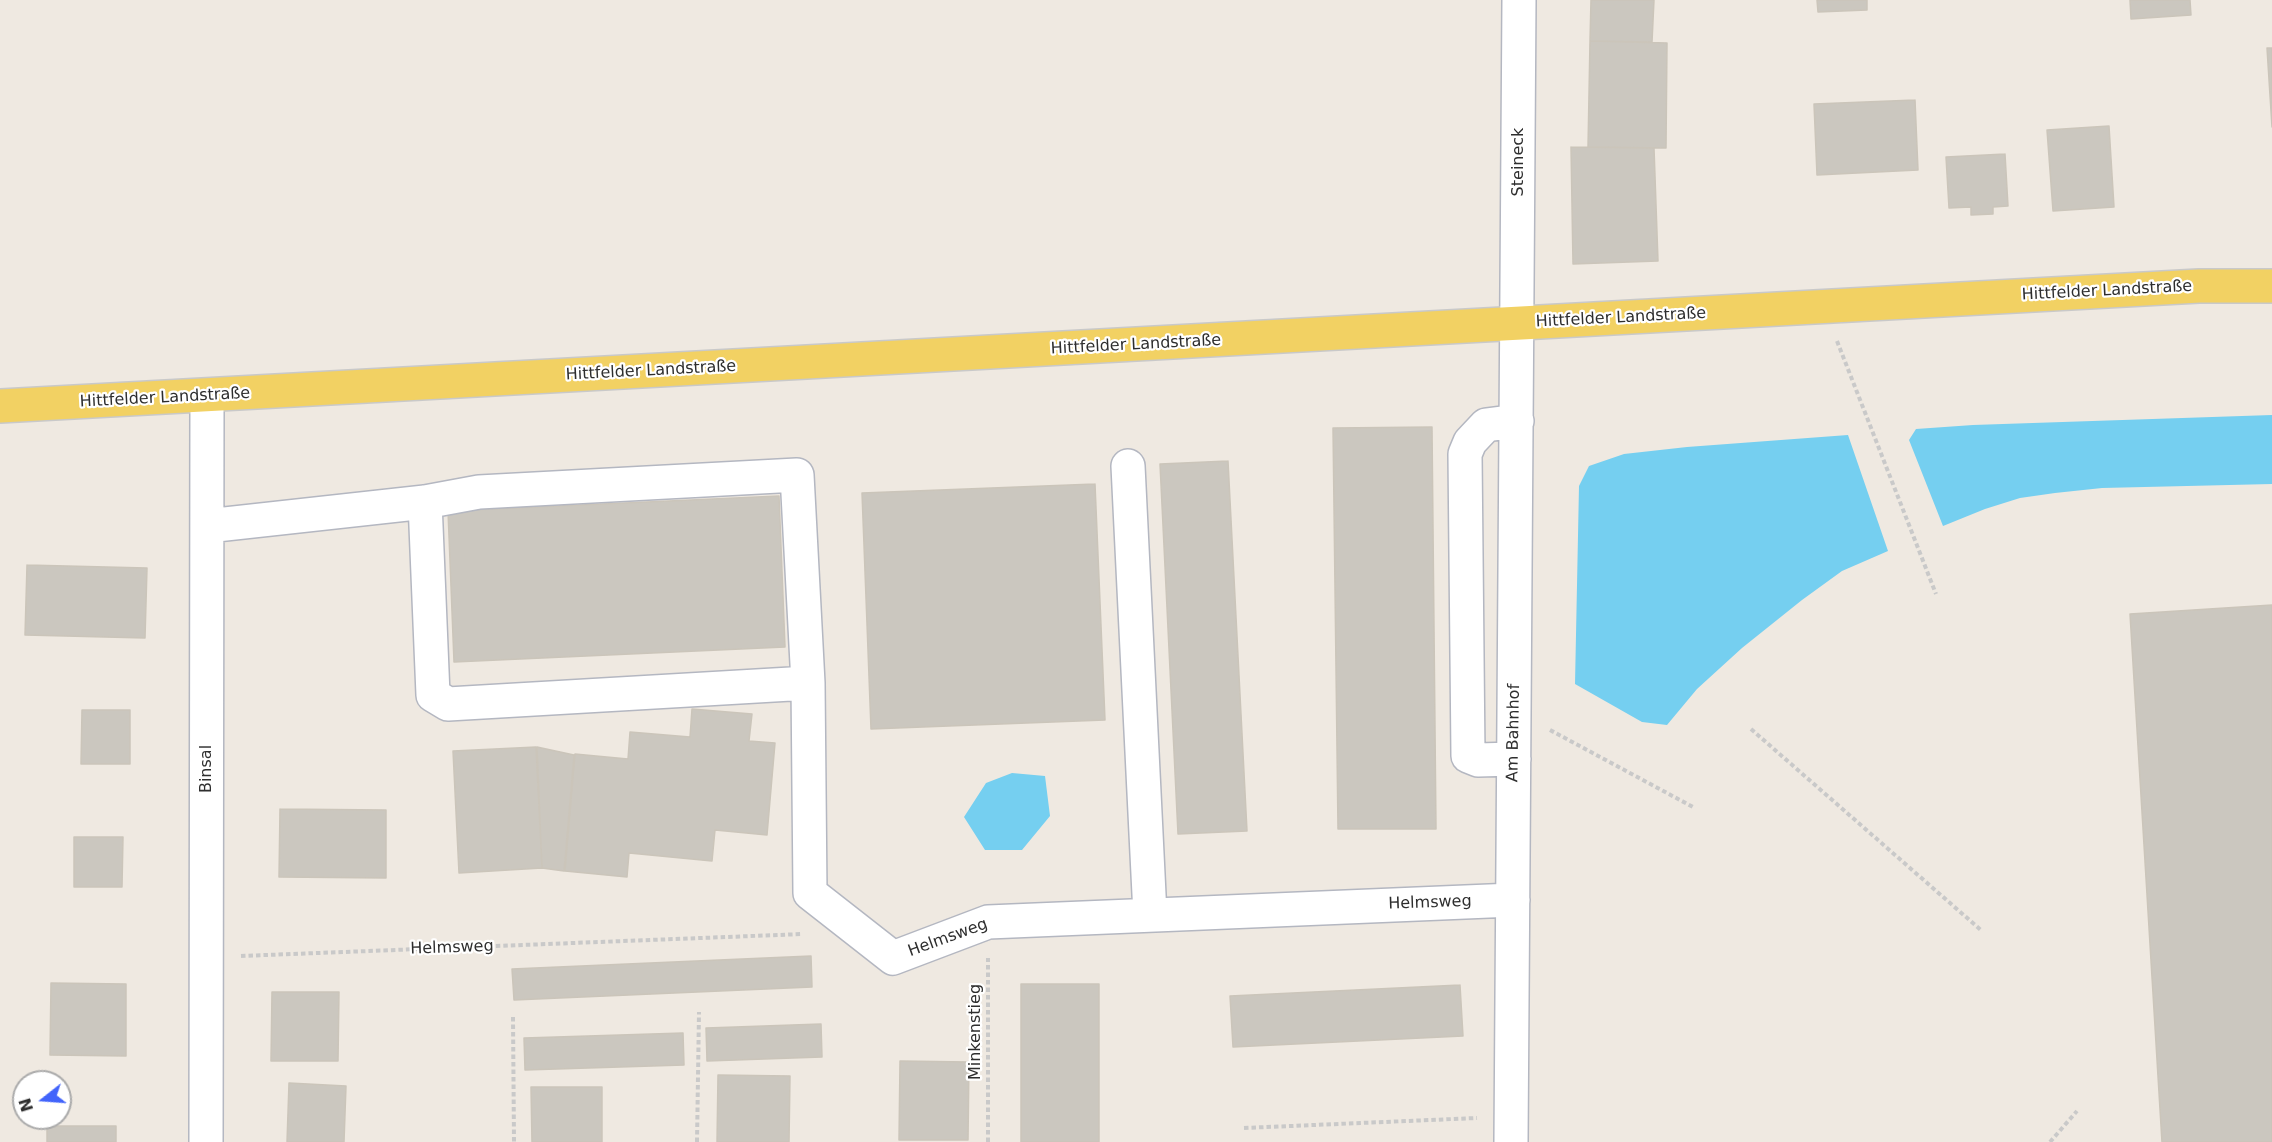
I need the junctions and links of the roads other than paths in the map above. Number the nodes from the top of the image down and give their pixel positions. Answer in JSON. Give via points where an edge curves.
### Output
{"nodes":[{"id":1,"x":1519,"y":0,"type":"edge"},
{"id":2,"x":2272,"y":286,"type":"edge"},
{"id":3,"x":1518,"y":323,"type":"junction"},
{"id":4,"x":207,"y":396,"type":"junction"},
{"id":5,"x":0,"y":406,"type":"edge"},
{"id":6,"x":1517,"y":421,"type":"junction"},
{"id":7,"x":1128,"y":466,"type":"dead end"},
{"id":8,"x":425,"y":502,"type":"junction"},
{"id":9,"x":207,"y":526,"type":"junction"},
{"id":10,"x":808,"y":683,"type":"junction"},
{"id":11,"x":1514,"y":759,"type":"junction"},
{"id":12,"x":1513,"y":900,"type":"junction"},
{"id":13,"x":1150,"y":915,"type":"junction"},
{"id":14,"x":1511,"y":1130,"type":"edge"},
{"id":15,"x":206,"y":1142,"type":"edge"}],
"edges":[{"from":1,"to":3,"type":"street","name":"Steineck"},
{"from":2,"to":3,"type":"main road","name":"Hittfelder Landstraße","via":[[2199,286]]},
{"from":3,"to":4,"type":"main road","name":"Hittfelder Landstraße"},
{"from":3,"to":6,"type":"street","name":"Am Bahnhof"},
{"from":4,"to":5,"type":"main road","name":"Hittfelder Landstraße"},
{"from":4,"to":9,"type":"street","name":"Binsal"},
{"from":6,"to":11,"type":"street","name":"Am Bahnhof"},
{"from":6,"to":11,"type":"street","via":[[1486,425],[1465,454],[1468,756],[1478,760]]},
{"from":7,"to":13,"type":"street"},
{"from":8,"to":9,"type":"street"},
{"from":8,"to":10,"type":"street","via":[[433,694],[448,704]]},
{"from":8,"to":10,"type":"street","via":[[479,492],[798,475]]},
{"from":9,"to":15,"type":"street","name":"Binsal"},
{"from":10,"to":13,"type":"street","name":"Helmsweg","via":[[810,893],[893,958],[988,922]]},
{"from":11,"to":12,"type":"street","name":"Am Bahnhof"},
{"from":12,"to":13,"type":"street","name":"Helmsweg"},
{"from":12,"to":14,"type":"street","name":"Am Bahnhof"}]}
